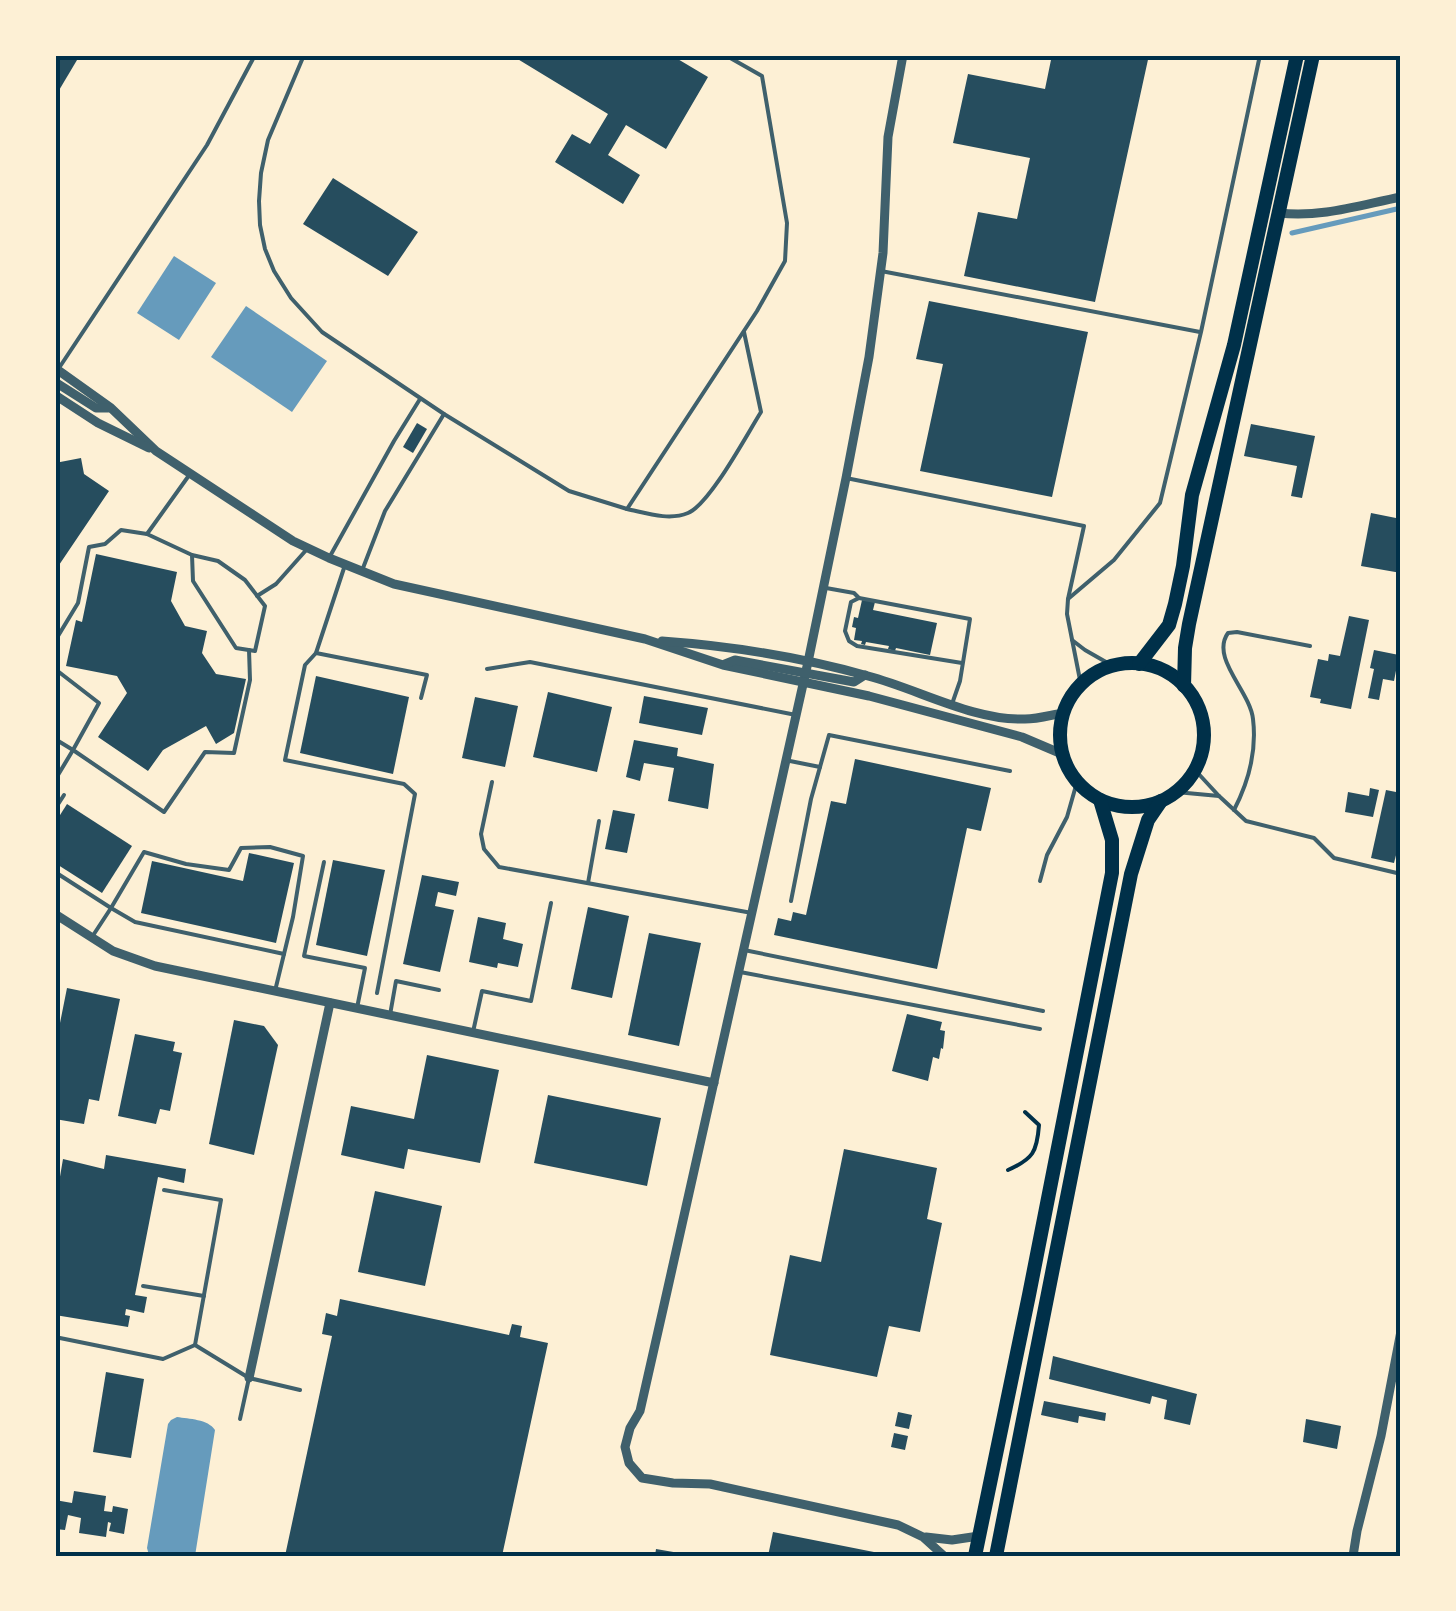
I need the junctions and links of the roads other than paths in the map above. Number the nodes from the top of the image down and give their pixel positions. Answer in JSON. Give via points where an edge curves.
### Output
{"nodes":[{"id":1,"x":256,"y":55,"type":"edge"},
{"id":2,"x":304,"y":55,"type":"edge"},
{"id":3,"x":725,"y":55,"type":"edge"},
{"id":4,"x":903,"y":55,"type":"edge"},
{"id":5,"x":1260,"y":55,"type":"edge"},
{"id":6,"x":1296,"y":55,"type":"edge"},
{"id":7,"x":1313,"y":55,"type":"edge"},
{"id":8,"x":1401,"y":198,"type":"edge"},
{"id":9,"x":1279,"y":213,"type":"junction"},
{"id":10,"x":881,"y":271,"type":"junction"},
{"id":11,"x":744,"y":332,"type":"junction"},
{"id":12,"x":1201,"y":332,"type":"junction"},
{"id":13,"x":56,"y":373,"type":"edge"},
{"id":14,"x":55,"y":395,"type":"edge"},
{"id":15,"x":420,"y":399,"type":"junction"},
{"id":16,"x":444,"y":414,"type":"junction"},
{"id":17,"x":156,"y":451,"type":"junction"},
{"id":18,"x":190,"y":474,"type":"junction"},
{"id":19,"x":846,"y":478,"type":"junction"},
{"id":20,"x":627,"y":509,"type":"junction"},
{"id":21,"x":148,"y":534,"type":"junction"},
{"id":22,"x":308,"y":548,"type":"junction"},
{"id":23,"x":192,"y":555,"type":"junction"},
{"id":24,"x":329,"y":558,"type":"junction"},
{"id":25,"x":345,"y":565,"type":"junction"},
{"id":26,"x":361,"y":572,"type":"junction"},
{"id":27,"x":824,"y":588,"type":"junction"},
{"id":28,"x":258,"y":596,"type":"junction"},
{"id":29,"x":859,"y":598,"type":"junction"},
{"id":30,"x":1068,"y":599,"type":"junction"},
{"id":31,"x":646,"y":640,"type":"junction"},
{"id":32,"x":1072,"y":640,"type":"junction"},
{"id":33,"x":55,"y":641,"type":"edge"},
{"id":34,"x":1310,"y":646,"type":"dead end"},
{"id":35,"x":248,"y":650,"type":"junction"},
{"id":36,"x":316,"y":654,"type":"junction"},
{"id":37,"x":962,"y":664,"type":"junction"},
{"id":38,"x":1139,"y":664,"type":"junction"},
{"id":39,"x":1114,"y":666,"type":"junction"},
{"id":40,"x":55,"y":669,"type":"edge"},
{"id":41,"x":487,"y":669,"type":"dead end"},
{"id":42,"x":805,"y":672,"type":"junction"},
{"id":43,"x":1080,"y":685,"type":"junction"},
{"id":44,"x":1184,"y":686,"type":"junction"},
{"id":45,"x":421,"y":698,"type":"dead end"},
{"id":46,"x":952,"y":704,"type":"junction"},
{"id":47,"x":1064,"y":713,"type":"junction"},
{"id":48,"x":796,"y":714,"type":"junction"},
{"id":49,"x":55,"y":738,"type":"edge"},
{"id":50,"x":73,"y":750,"type":"junction"},
{"id":51,"x":1062,"y":754,"type":"junction"},
{"id":52,"x":786,"y":760,"type":"junction"},
{"id":53,"x":820,"y":767,"type":"junction"},
{"id":54,"x":1195,"y":770,"type":"junction"},
{"id":55,"x":1010,"y":771,"type":"dead end"},
{"id":56,"x":55,"y":780,"type":"edge"},
{"id":57,"x":492,"y":782,"type":"dead end"},
{"id":58,"x":1077,"y":782,"type":"junction"},
{"id":59,"x":1176,"y":792,"type":"junction"},
{"id":60,"x":64,"y":794,"type":"dead end"},
{"id":61,"x":1219,"y":796,"type":"junction"},
{"id":62,"x":1100,"y":800,"type":"junction"},
{"id":63,"x":1161,"y":801,"type":"junction"},
{"id":64,"x":55,"y":810,"type":"edge"},
{"id":65,"x":1234,"y":810,"type":"junction"},
{"id":66,"x":599,"y":821,"type":"dead end"},
{"id":67,"x":324,"y":862,"type":"dead end"},
{"id":68,"x":55,"y":872,"type":"edge"},
{"id":69,"x":1401,"y":874,"type":"edge"},
{"id":70,"x":1040,"y":881,"type":"dead end"},
{"id":71,"x":588,"y":883,"type":"junction"},
{"id":72,"x":791,"y":901,"type":"dead end"},
{"id":73,"x":551,"y":903,"type":"dead end"},
{"id":74,"x":111,"y":908,"type":"junction"},
{"id":75,"x":752,"y":913,"type":"junction"},
{"id":76,"x":55,"y":914,"type":"edge"},
{"id":77,"x":91,"y":938,"type":"junction"},
{"id":78,"x":744,"y":950,"type":"junction"},
{"id":79,"x":284,"y":954,"type":"junction"},
{"id":80,"x":738,"y":972,"type":"junction"},
{"id":81,"x":439,"y":990,"type":"dead end"},
{"id":82,"x":276,"y":991,"type":"junction"},
{"id":83,"x":377,"y":993,"type":"dead end"},
{"id":84,"x":330,"y":1002,"type":"junction"},
{"id":85,"x":357,"y":1008,"type":"junction"},
{"id":86,"x":1044,"y":1011,"type":"dead end"},
{"id":87,"x":390,"y":1015,"type":"junction"},
{"id":88,"x":1040,"y":1029,"type":"dead end"},
{"id":89,"x":474,"y":1032,"type":"junction"},
{"id":90,"x":714,"y":1082,"type":"junction"},
{"id":91,"x":164,"y":1190,"type":"dead end"},
{"id":92,"x":143,"y":1286,"type":"dead end"},
{"id":93,"x":204,"y":1296,"type":"junction"},
{"id":94,"x":1401,"y":1331,"type":"edge"},
{"id":95,"x":55,"y":1337,"type":"edge"},
{"id":96,"x":195,"y":1345,"type":"junction"},
{"id":97,"x":249,"y":1378,"type":"junction"},
{"id":98,"x":300,"y":1390,"type":"dead end"},
{"id":99,"x":240,"y":1420,"type":"dead end"},
{"id":100,"x":923,"y":1536,"type":"junction"},
{"id":101,"x":979,"y":1536,"type":"junction"},
{"id":102,"x":944,"y":1556,"type":"edge"},
{"id":103,"x":974,"y":1556,"type":"edge"},
{"id":104,"x":996,"y":1556,"type":"edge"},
{"id":105,"x":1353,"y":1556,"type":"edge"}],
"edges":[{"from":1,"to":13,"type":"lane","via":[[207,146]]},
{"from":2,"to":15,"type":"lane","via":[[261,173],[265,249],[290,298],[322,332]]},
{"from":3,"to":11,"type":"lane","via":[[762,76],[788,223],[786,261]]},
{"from":4,"to":10,"type":"street","via":[[888,137]]},
{"from":5,"to":12,"type":"lane"},
{"from":6,"to":38,"type":"main road","via":[[1234,345],[1192,495],[1175,604],[1169,626]]},
{"from":7,"to":9,"type":"main road"},
{"from":8,"to":9,"type":"street"},
{"from":9,"to":44,"type":"main road","via":[[1189,624]]},
{"from":10,"to":12,"type":"lane"},
{"from":10,"to":19,"type":"street"},
{"from":11,"to":20,"type":"lane"},
{"from":11,"to":20,"type":"lane","via":[[761,412],[706,498],[690,512],[668,517]]},
{"from":12,"to":30,"type":"lane","via":[[1160,504],[1114,560]]},
{"from":13,"to":17,"type":"street","via":[[111,408]]},
{"from":14,"to":17,"type":"street"},
{"from":15,"to":16,"type":"lane"},
{"from":15,"to":24,"type":"lane"},
{"from":16,"to":20,"type":"lane","via":[[569,492]]},
{"from":16,"to":26,"type":"lane","via":[[385,511]]},
{"from":17,"to":18,"type":"street"},
{"from":18,"to":21,"type":"lane"},
{"from":18,"to":22,"type":"street"},
{"from":19,"to":27,"type":"street"},
{"from":19,"to":30,"type":"lane","via":[[1084,526]]},
{"from":21,"to":23,"type":"lane"},
{"from":21,"to":33,"type":"lane","via":[[121,530],[106,544],[89,547],[78,603]]},
{"from":22,"to":24,"type":"street"},
{"from":22,"to":28,"type":"lane"},
{"from":23,"to":28,"type":"lane","via":[[218,560]]},
{"from":23,"to":35,"type":"lane","via":[[193,582],[236,648]]},
{"from":24,"to":25,"type":"street"},
{"from":25,"to":26,"type":"street"},
{"from":25,"to":36,"type":"lane"},
{"from":26,"to":31,"type":"street"},
{"from":27,"to":29,"type":"lane"},
{"from":27,"to":42,"type":"street"},
{"from":28,"to":35,"type":"lane","via":[[265,606],[255,652]]},
{"from":29,"to":37,"type":"lane","via":[[970,618]]},
{"from":29,"to":37,"type":"lane","via":[[851,602],[849,642]]},
{"from":30,"to":32,"type":"lane"},
{"from":31,"to":42,"type":"street","via":[[722,646]]},
{"from":31,"to":42,"type":"street","via":[[722,665]]},
{"from":32,"to":39,"type":"lane"},
{"from":32,"to":43,"type":"lane"},
{"from":34,"to":65,"type":"lane","via":[[1237,632],[1224,639],[1222,651],[1253,714],[1248,783]]},
{"from":35,"to":50,"type":"lane","via":[[250,680],[234,753],[205,752],[164,812]]},
{"from":36,"to":45,"type":"lane","via":[[427,675]]},
{"from":36,"to":83,"type":"lane","via":[[305,665],[286,760],[404,784],[415,794]]},
{"from":37,"to":46,"type":"lane"},
{"from":38,"to":39,"type":"main road"},
{"from":38,"to":44,"type":"main road"},
{"from":39,"to":43,"type":"main road"},
{"from":40,"to":50,"type":"lane","via":[[99,703]]},
{"from":41,"to":48,"type":"lane","via":[[530,662]]},
{"from":42,"to":46,"type":"street","via":[[865,674]]},
{"from":42,"to":48,"type":"street"},
{"from":42,"to":51,"type":"street"},
{"from":43,"to":47,"type":"main road"},
{"from":44,"to":54,"type":"main road","via":[[1203,726]]},
{"from":46,"to":47,"type":"street","via":[[1028,720]]},
{"from":47,"to":51,"type":"main road"},
{"from":48,"to":52,"type":"street"},
{"from":49,"to":50,"type":"lane"},
{"from":50,"to":56,"type":"lane"},
{"from":51,"to":58,"type":"main road"},
{"from":52,"to":53,"type":"lane"},
{"from":52,"to":75,"type":"street"},
{"from":53,"to":55,"type":"lane","via":[[829,734]]},
{"from":53,"to":72,"type":"lane"},
{"from":54,"to":59,"type":"main road"},
{"from":54,"to":61,"type":"lane"},
{"from":57,"to":71,"type":"lane","via":[[481,834],[499,867]]},
{"from":58,"to":62,"type":"main road"},
{"from":58,"to":70,"type":"lane"},
{"from":59,"to":61,"type":"lane"},
{"from":59,"to":63,"type":"main road"},
{"from":60,"to":64,"type":"lane"},
{"from":61,"to":65,"type":"lane"},
{"from":62,"to":63,"type":"main road","via":[[1141,807]]},
{"from":62,"to":101,"type":"main road","via":[[1112,840],[1112,873]]},
{"from":63,"to":104,"type":"main road","via":[[1131,874]]},
{"from":65,"to":69,"type":"lane","via":[[1246,821],[1314,838],[1334,858]]},
{"from":66,"to":71,"type":"lane"},
{"from":67,"to":85,"type":"lane","via":[[304,956],[365,968]]},
{"from":68,"to":74,"type":"lane"},
{"from":71,"to":75,"type":"lane"},
{"from":73,"to":89,"type":"lane","via":[[531,1001],[482,991]]},
{"from":74,"to":77,"type":"lane"},
{"from":74,"to":79,"type":"lane","via":[[135,922]]},
{"from":74,"to":79,"type":"lane","via":[[144,852],[229,870],[241,848],[270,847],[303,856]]},
{"from":75,"to":78,"type":"street"},
{"from":76,"to":77,"type":"street"},
{"from":77,"to":82,"type":"street","via":[[155,966]]},
{"from":78,"to":80,"type":"street"},
{"from":78,"to":86,"type":"lane"},
{"from":79,"to":82,"type":"lane"},
{"from":80,"to":88,"type":"lane"},
{"from":80,"to":90,"type":"street"},
{"from":81,"to":87,"type":"lane","via":[[396,981]]},
{"from":82,"to":84,"type":"street"},
{"from":84,"to":85,"type":"street"},
{"from":84,"to":97,"type":"street"},
{"from":85,"to":87,"type":"street"},
{"from":87,"to":89,"type":"street"},
{"from":89,"to":90,"type":"street"},
{"from":90,"to":100,"type":"street","via":[[640,1412],[625,1446],[630,1463],[642,1478],[721,1486]]},
{"from":91,"to":93,"type":"lane","via":[[221,1200]]},
{"from":92,"to":93,"type":"lane"},
{"from":93,"to":96,"type":"lane"},
{"from":94,"to":105,"type":"street"},
{"from":95,"to":96,"type":"lane","via":[[163,1360]]},
{"from":96,"to":97,"type":"lane"},
{"from":97,"to":98,"type":"lane"},
{"from":97,"to":99,"type":"lane"},
{"from":100,"to":101,"type":"street"},
{"from":100,"to":102,"type":"street"},
{"from":101,"to":103,"type":"main road"}]}
